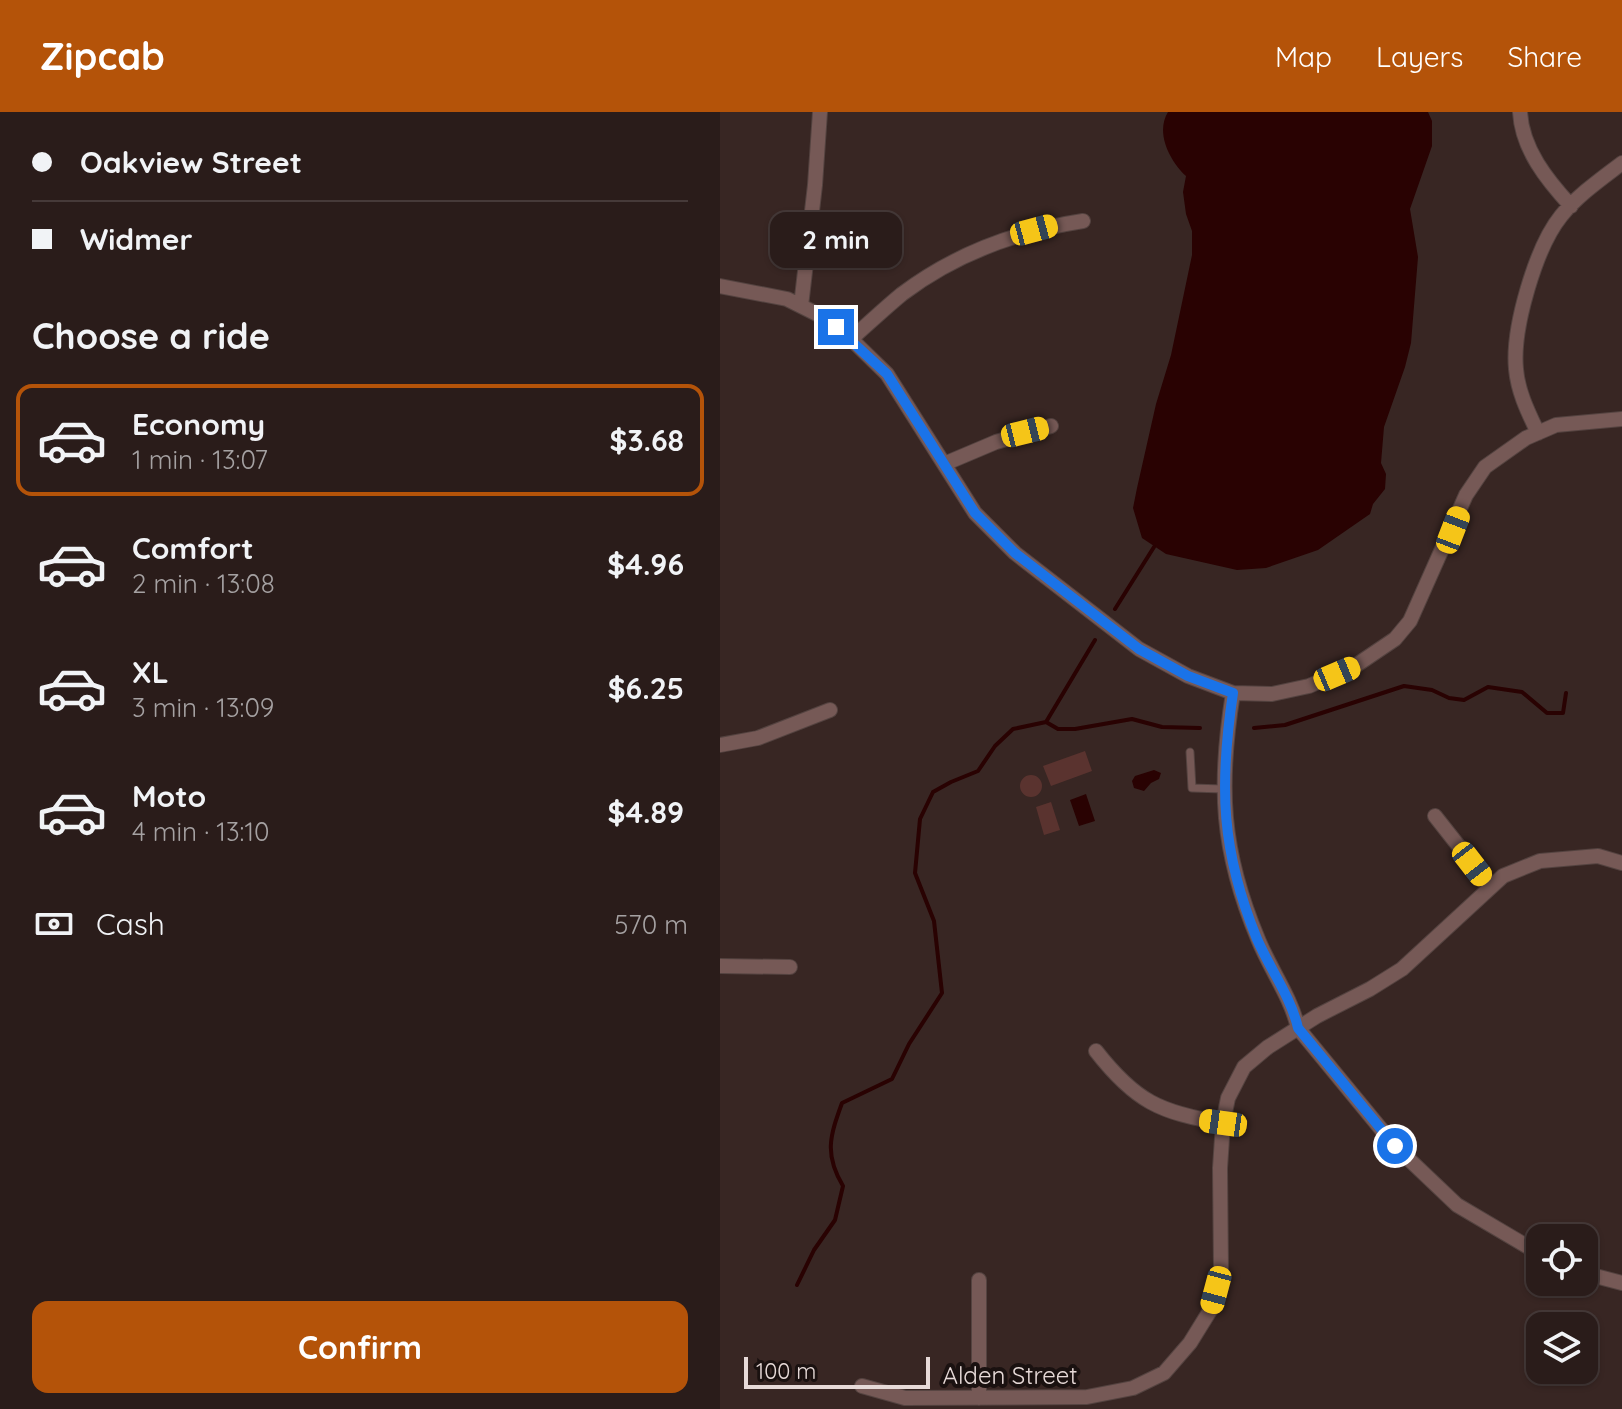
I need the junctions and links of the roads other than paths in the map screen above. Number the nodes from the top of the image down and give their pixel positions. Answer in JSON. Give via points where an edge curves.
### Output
{"nodes":[{"id":1,"x":820,"y":112,"type":"edge"},
{"id":2,"x":1520,"y":112,"type":"edge"},
{"id":3,"x":1622,"y":163,"type":"edge"},
{"id":4,"x":1571,"y":206,"type":"junction"},
{"id":5,"x":1083,"y":221,"type":"dead end"},
{"id":6,"x":720,"y":286,"type":"edge"},
{"id":7,"x":801,"y":306,"type":"junction"},
{"id":8,"x":851,"y":339,"type":"junction"},
{"id":9,"x":1622,"y":419,"type":"edge"},
{"id":10,"x":1051,"y":426,"type":"dead end"},
{"id":11,"x":1538,"y":433,"type":"junction"},
{"id":12,"x":944,"y":464,"type":"junction"},
{"id":13,"x":1233,"y":693,"type":"junction"},
{"id":14,"x":830,"y":710,"type":"dead end"},
{"id":15,"x":720,"y":745,"type":"edge"},
{"id":16,"x":1190,"y":752,"type":"dead end"},
{"id":17,"x":1223,"y":789,"type":"junction"},
{"id":18,"x":1435,"y":816,"type":"dead end"},
{"id":19,"x":1622,"y":863,"type":"edge"},
{"id":20,"x":1491,"y":887,"type":"junction"},
{"id":21,"x":720,"y":966,"type":"edge"},
{"id":22,"x":790,"y":967,"type":"dead end"},
{"id":23,"x":1298,"y":1028,"type":"junction"},
{"id":24,"x":1096,"y":1051,"type":"dead end"},
{"id":25,"x":1223,"y":1123,"type":"junction"},
{"id":26,"x":1526,"y":1246,"type":"edge"},
{"id":27,"x":1598,"y":1277,"type":"edge"},
{"id":28,"x":979,"y":1280,"type":"dead end"},
{"id":29,"x":1622,"y":1283,"type":"edge"},
{"id":30,"x":862,"y":1386,"type":"dead end"},
{"id":31,"x":979,"y":1398,"type":"junction"}],
"edges":[{"from":1,"to":7,"type":"street"},
{"from":2,"to":4,"type":"street","via":[[1536,163]]},
{"from":3,"to":4,"type":"street"},
{"from":4,"to":11,"type":"street","via":[[1546,239],[1517,335],[1515,367],[1521,396]]},
{"from":5,"to":8,"type":"street","via":[[979,249],[903,293]]},
{"from":6,"to":7,"type":"street"},
{"from":7,"to":8,"type":"street"},
{"from":8,"to":12,"type":"street","via":[[887,374]]},
{"from":9,"to":11,"type":"street","via":[[1556,425]]},
{"from":10,"to":12,"type":"street"},
{"from":11,"to":13,"type":"street","via":[[1505,451],[1478,476],[1415,613],[1395,639],[1355,666],[1309,686],[1272,694]]},
{"from":12,"to":13,"type":"street","via":[[975,513],[1015,553],[1139,649]]},
{"from":13,"to":17,"type":"street"},
{"from":14,"to":15,"type":"street","via":[[758,738]]},
{"from":16,"to":17,"type":"lane","via":[[1192,788]]},
{"from":17,"to":23,"type":"street","via":[[1230,855],[1247,915]]},
{"from":18,"to":20,"type":"street"},
{"from":19,"to":20,"type":"street","name":"Alden Street","via":[[1598,856],[1540,861],[1503,876]]},
{"from":20,"to":23,"type":"street","name":"Alden Street","via":[[1402,969]]},
{"from":21,"to":22,"type":"street"},
{"from":23,"to":25,"type":"street","name":"Alden Street","via":[[1244,1067],[1228,1098]]},
{"from":23,"to":26,"type":"street","via":[[1395,1146],[1457,1205]]},
{"from":24,"to":25,"type":"street","via":[[1135,1094],[1161,1109]]},
{"from":25,"to":31,"type":"street","name":"Alden Street","via":[[1221,1271],[1211,1309],[1164,1373],[1133,1388],[1087,1397]]},
{"from":27,"to":29,"type":"street"},
{"from":28,"to":31,"type":"street"},
{"from":30,"to":31,"type":"street","name":"Alden Street","via":[[905,1398]]}]}
